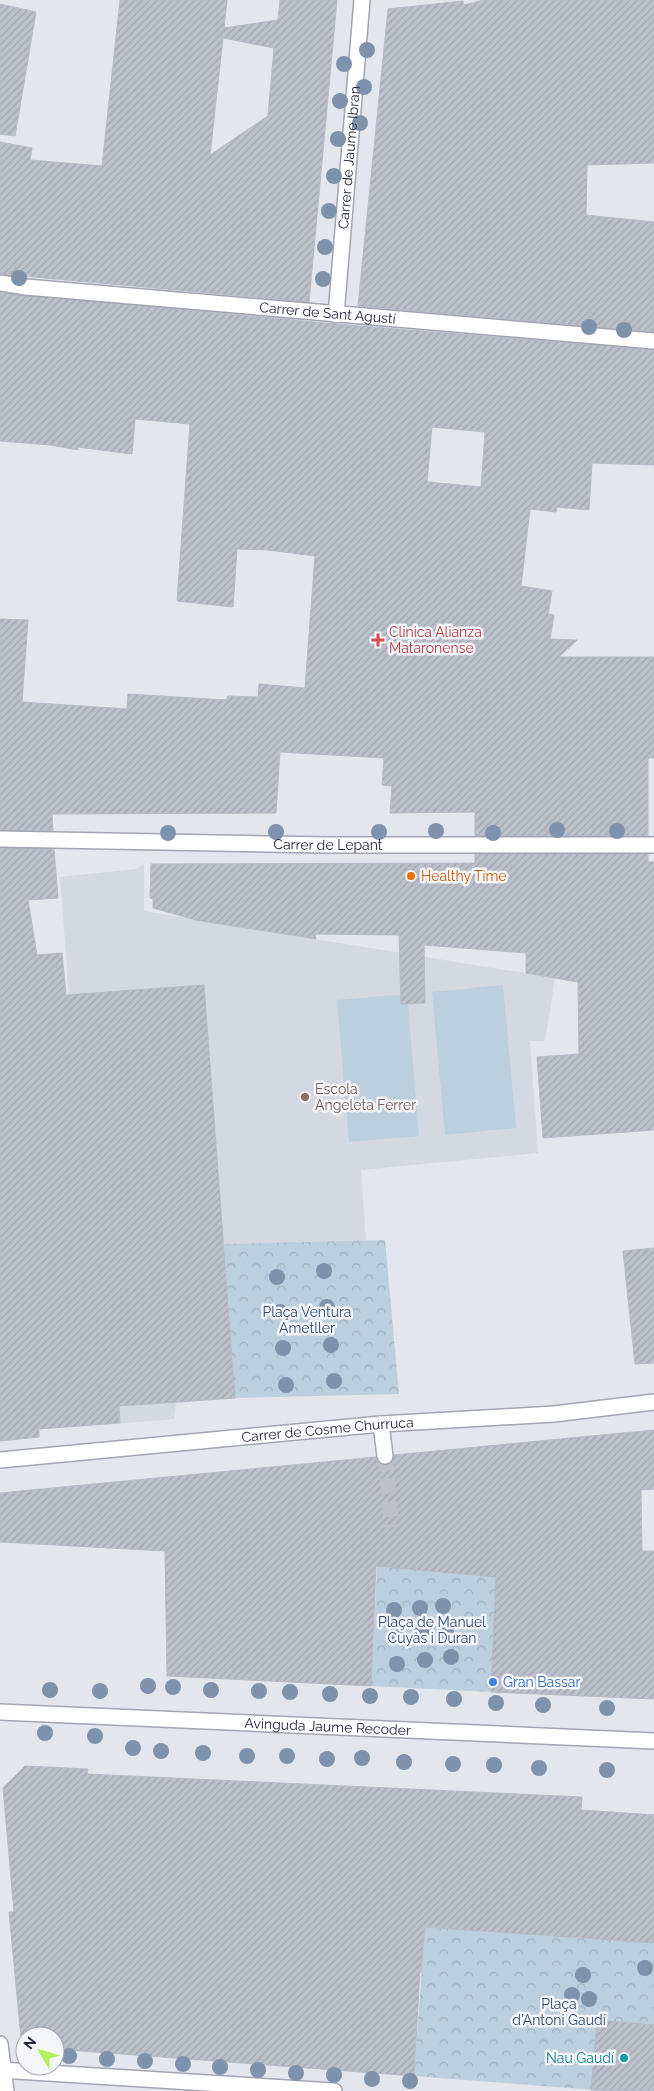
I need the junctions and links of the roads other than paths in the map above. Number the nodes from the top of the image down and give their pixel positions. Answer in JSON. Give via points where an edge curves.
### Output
{"nodes":[{"id":1,"x":362,"y":0,"type":"edge"},
{"id":2,"x":0,"y":283,"type":"edge"},
{"id":3,"x":336,"y":315,"type":"junction"},
{"id":4,"x":654,"y":341,"type":"edge"},
{"id":5,"x":0,"y":839,"type":"edge"},
{"id":6,"x":654,"y":844,"type":"edge"},
{"id":7,"x":654,"y":1402,"type":"edge"},
{"id":8,"x":381,"y":1424,"type":"junction"},
{"id":9,"x":384,"y":1456,"type":"tunnel mouth"},
{"id":10,"x":0,"y":1460,"type":"edge"},
{"id":11,"x":0,"y":1712,"type":"edge"},
{"id":12,"x":654,"y":1741,"type":"edge"},
{"id":13,"x":0,"y":2044,"type":"edge"},
{"id":14,"x":1,"y":2069,"type":"edge"},
{"id":15,"x":6,"y":2091,"type":"edge"},
{"id":16,"x":334,"y":2091,"type":"edge"}],
"edges":[{"from":1,"to":3,"type":"street","name":"Carrer de Jaume Ibran"},
{"from":2,"to":3,"type":"street","name":"Carrer de Sant Agustí","via":[[26,288]]},
{"from":3,"to":4,"type":"street","name":"Carrer de Sant Agustí"},
{"from":5,"to":6,"type":"street","name":"Carrer de Lepant","via":[[326,845]]},
{"from":7,"to":8,"type":"street","name":"Carrer de Cosme Churruca","via":[[554,1414]]},
{"from":8,"to":9,"type":"street"},
{"from":8,"to":10,"type":"street","name":"Carrer de Cosme Churruca"},
{"from":11,"to":12,"type":"street","name":"Avinguda Jaume Recoder"},
{"from":13,"to":14,"type":"street"},
{"from":14,"to":15,"type":"street"},
{"from":14,"to":16,"type":"street"}]}
